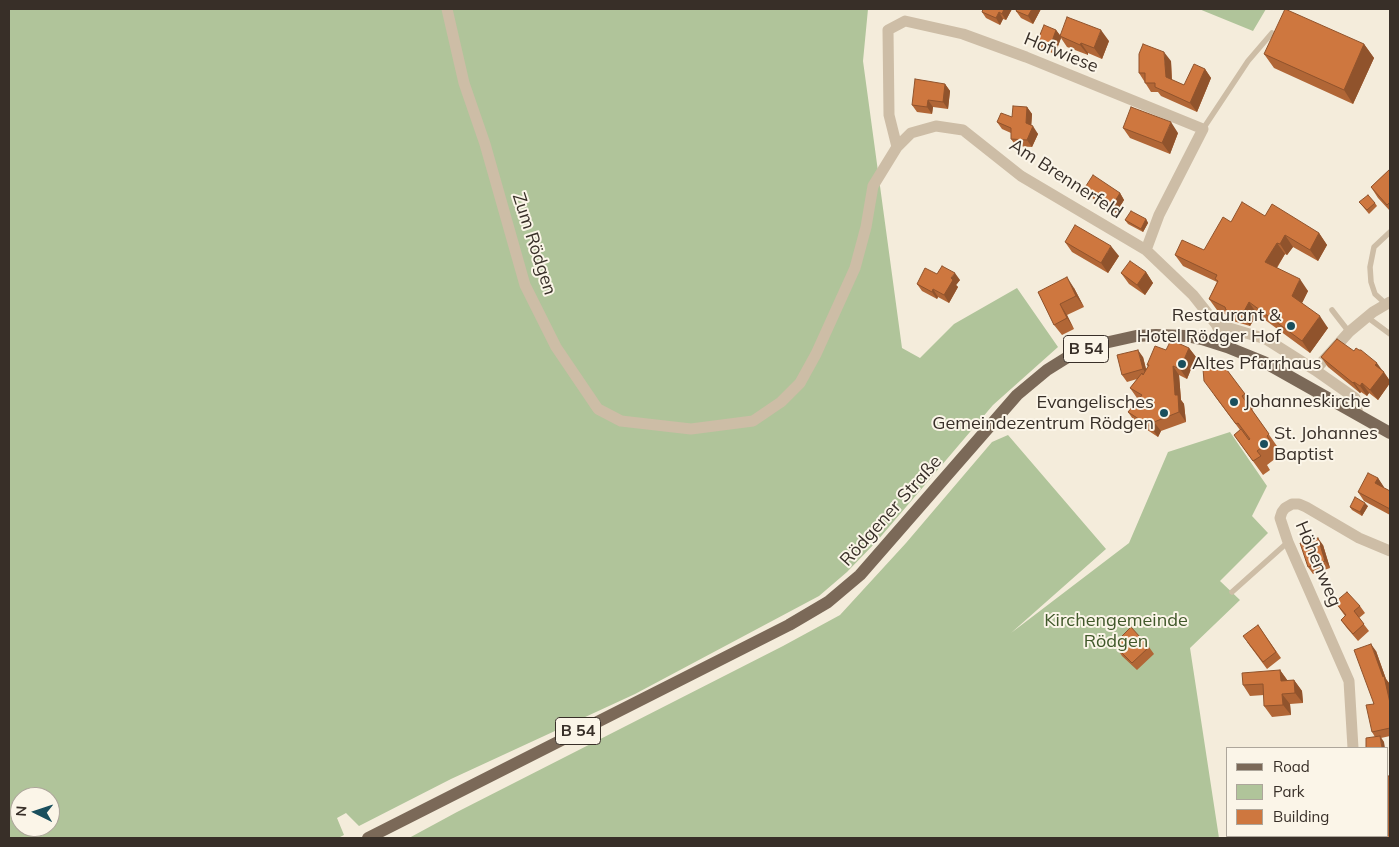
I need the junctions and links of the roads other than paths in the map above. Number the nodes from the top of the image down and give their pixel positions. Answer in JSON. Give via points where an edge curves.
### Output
{"nodes":[{"id":1,"x":447,"y":9,"type":"edge"},
{"id":2,"x":1272,"y":34,"type":"edge"},
{"id":3,"x":1203,"y":129,"type":"junction"},
{"id":4,"x":896,"y":147,"type":"junction"},
{"id":5,"x":873,"y":186,"type":"joint"},
{"id":6,"x":1390,"y":232,"type":"edge"},
{"id":7,"x":1146,"y":250,"type":"junction"},
{"id":8,"x":1388,"y":303,"type":"edge"},
{"id":9,"x":1332,"y":310,"type":"dead end"},
{"id":10,"x":1367,"y":317,"type":"junction"},
{"id":11,"x":1216,"y":324,"type":"junction"},
{"id":12,"x":1349,"y":332,"type":"junction"},
{"id":13,"x":1390,"y":334,"type":"edge"},
{"id":14,"x":1227,"y":346,"type":"junction"},
{"id":15,"x":1315,"y":370,"type":"junction"},
{"id":16,"x":1358,"y":415,"type":"junction"},
{"id":17,"x":1390,"y":433,"type":"edge"},
{"id":18,"x":1288,"y":542,"type":"junction"},
{"id":19,"x":1390,"y":551,"type":"edge"},
{"id":20,"x":1232,"y":592,"type":"dead end"},
{"id":21,"x":1353,"y":747,"type":"edge"},
{"id":22,"x":368,"y":838,"type":"edge"}],
"edges":[{"from":1,"to":5,"type":"street","name":"Zum Rödgen","via":[[464,84],[485,144],[525,285],[556,347],[598,408],[621,421],[691,430],[753,421],[781,402],[800,383],[816,354],[854,268]]},
{"from":2,"to":3,"type":"lane","via":[[1248,61]]},
{"from":3,"to":4,"type":"street","name":"Hofwiese","via":[[1008,50],[963,34],[905,21],[888,30],[889,116]]},
{"from":3,"to":7,"type":"street","via":[[1159,214]]},
{"from":4,"to":5,"type":"street","name":"Am Brennerfeld"},
{"from":4,"to":7,"type":"street","name":"Am Brennerfeld","via":[[911,133],[936,126],[963,130],[1022,176]]},
{"from":6,"to":8,"type":"lane","via":[[1374,247],[1370,267],[1375,294]]},
{"from":7,"to":11,"type":"street","name":"Am Brennerfeld"},
{"from":8,"to":10,"type":"street"},
{"from":9,"to":12,"type":"lane"},
{"from":10,"to":12,"type":"street"},
{"from":10,"to":13,"type":"lane"},
{"from":11,"to":14,"type":"street","name":"Am Brennerfeld"},
{"from":11,"to":15,"type":"street","via":[[1266,339]]},
{"from":12,"to":15,"type":"street"},
{"from":14,"to":16,"type":"main road","name":"Rödgener Straße","number":"B 54","via":[[1264,362]]},
{"from":14,"to":22,"type":"main road","name":"Rödgener Straße","number":"B 54","via":[[1200,338],[1156,334],[1092,346],[1063,360],[1017,395],[860,575],[828,602],[789,625]]},
{"from":15,"to":16,"type":"street","via":[[1355,398]]},
{"from":16,"to":17,"type":"main road","name":"Rödgener Straße","number":"B 54"},
{"from":18,"to":19,"type":"street","name":"Höhenweg","via":[[1280,518],[1285,508],[1298,504],[1359,538]]},
{"from":18,"to":20,"type":"lane"},
{"from":18,"to":21,"type":"street","name":"Höhenweg","via":[[1349,681]]}]}
